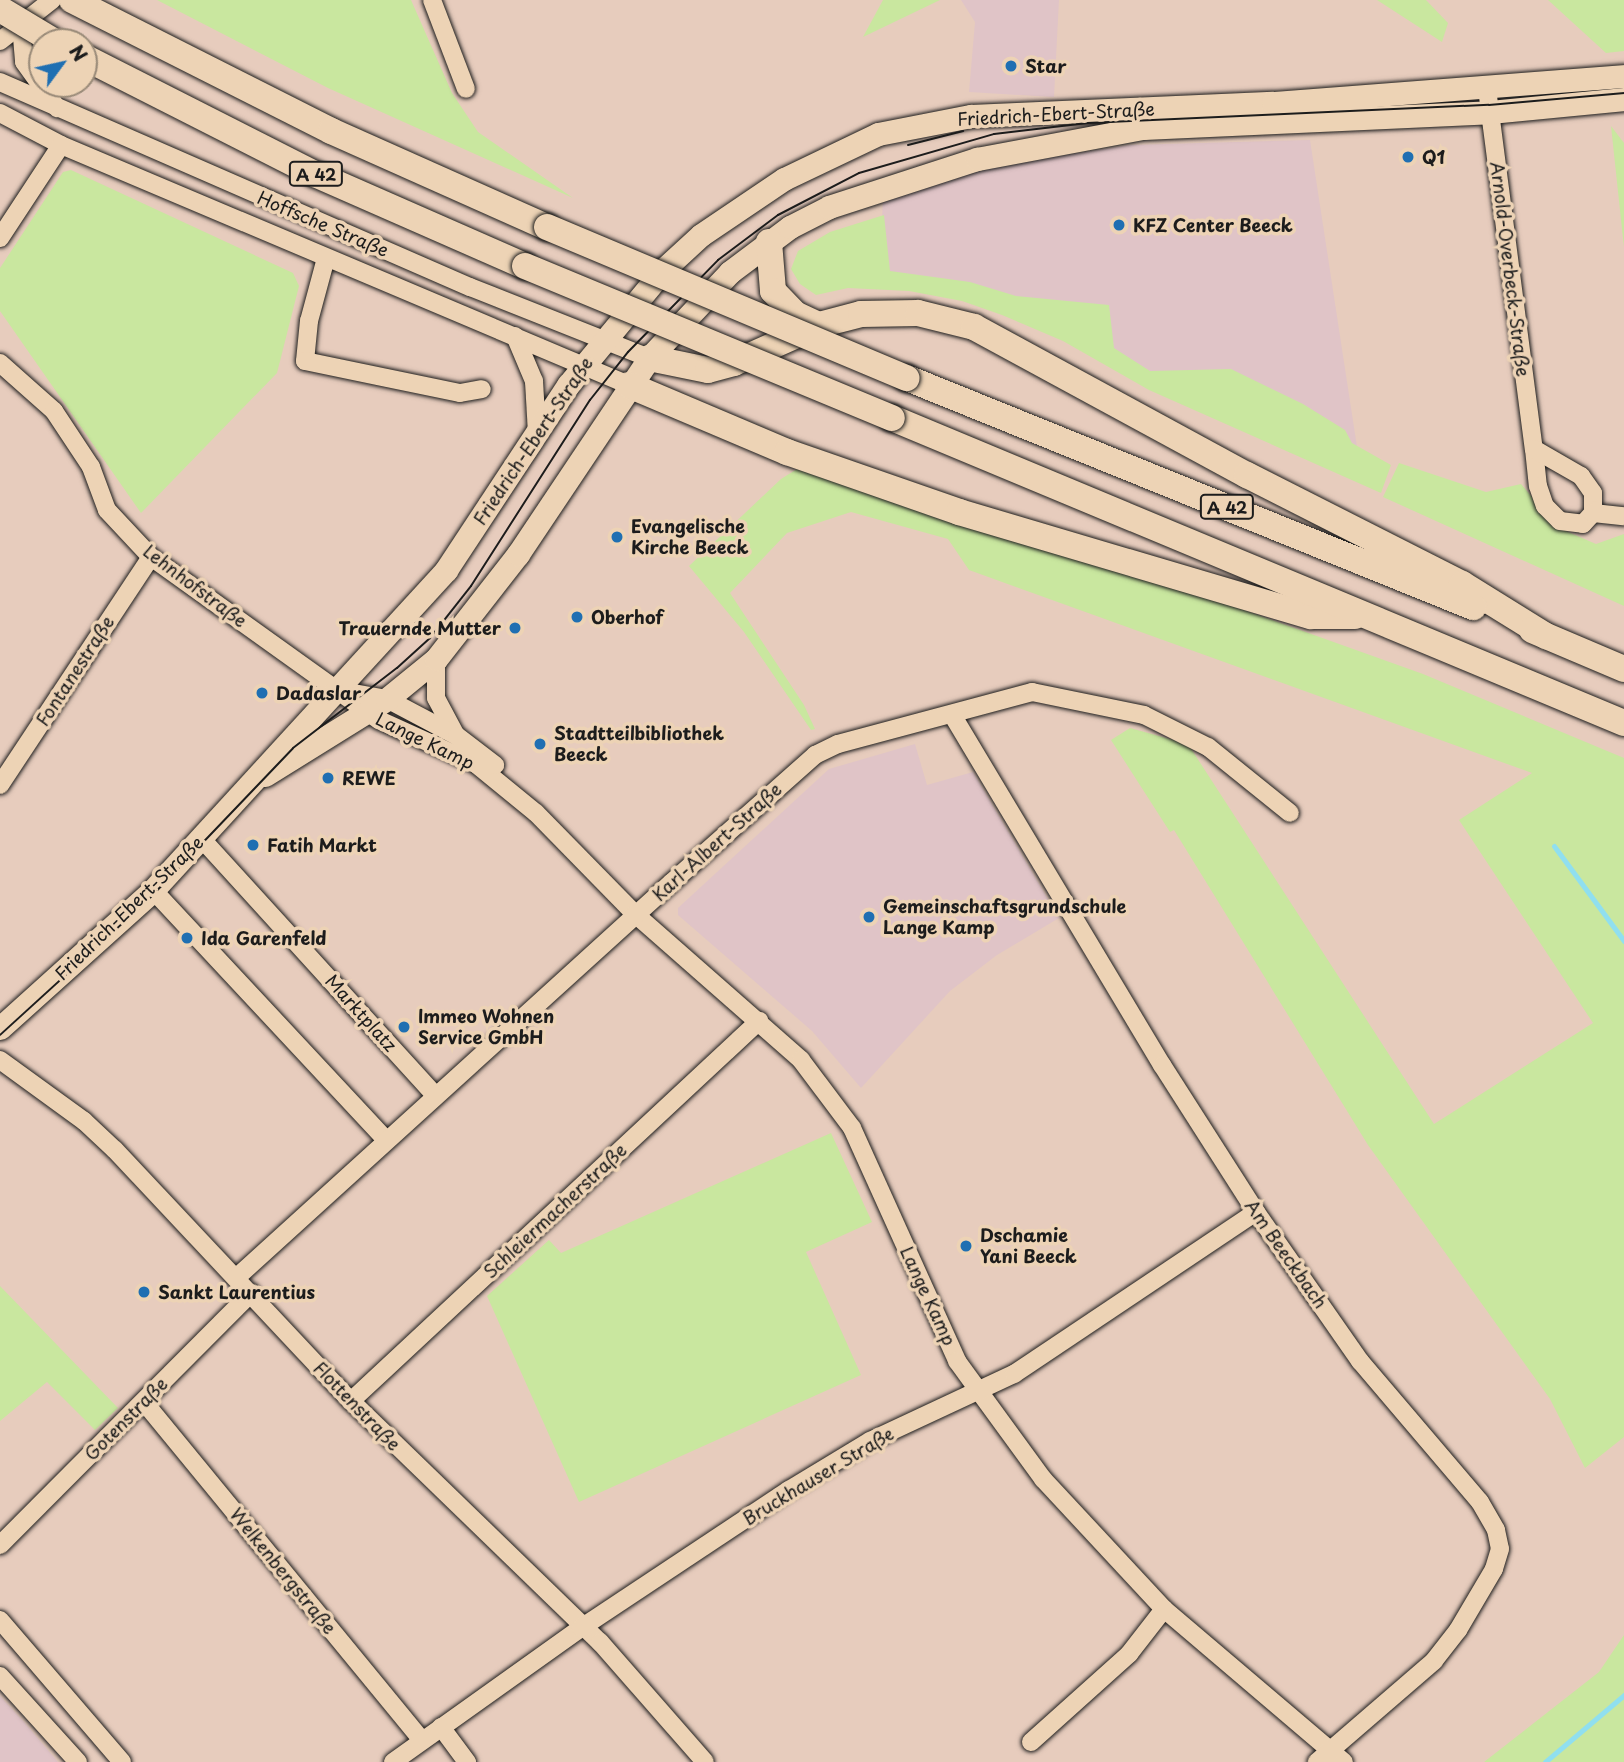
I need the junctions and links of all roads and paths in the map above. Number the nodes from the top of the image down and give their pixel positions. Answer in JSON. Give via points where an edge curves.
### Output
{"nodes":[{"id":1,"x":52,"y":0,"type":"edge"},
{"id":2,"x":72,"y":0,"type":"edge"},
{"id":3,"x":432,"y":0,"type":"edge"},
{"id":4,"x":0,"y":9,"type":"edge"},
{"id":5,"x":21,"y":26,"type":"junction"},
{"id":6,"x":32,"y":28,"type":"edge"},
{"id":7,"x":0,"y":41,"type":"edge"},
{"id":8,"x":98,"y":64,"type":"edge"},
{"id":9,"x":1613,"y":77,"type":"edge"},
{"id":10,"x":0,"y":82,"type":"edge"},
{"id":11,"x":466,"y":89,"type":"dead end"},
{"id":12,"x":1487,"y":89,"type":"junction"},
{"id":13,"x":1618,"y":99,"type":"edge"},
{"id":14,"x":60,"y":111,"type":"junction"},
{"id":15,"x":1490,"y":112,"type":"junction"},
{"id":16,"x":0,"y":113,"type":"edge"},
{"id":17,"x":61,"y":145,"type":"junction"},
{"id":18,"x":0,"y":238,"type":"edge"},
{"id":19,"x":769,"y":242,"type":"junction"},
{"id":20,"x":326,"y":258,"type":"junction"},
{"id":21,"x":819,"y":324,"type":"junction"},
{"id":22,"x":515,"y":336,"type":"junction"},
{"id":23,"x":603,"y":341,"type":"junction"},
{"id":24,"x":649,"y":358,"type":"junction"},
{"id":25,"x":0,"y":363,"type":"edge"},
{"id":26,"x":584,"y":364,"type":"junction"},
{"id":27,"x":629,"y":385,"type":"junction"},
{"id":28,"x":482,"y":389,"type":"dead end"},
{"id":29,"x":537,"y":434,"type":"junction"},
{"id":30,"x":1534,"y":449,"type":"junction"},
{"id":31,"x":1593,"y":513,"type":"junction"},
{"id":32,"x":1624,"y":516,"type":"edge"},
{"id":33,"x":151,"y":557,"type":"junction"},
{"id":34,"x":1369,"y":616,"type":"junction"},
{"id":35,"x":1546,"y":636,"type":"junction"},
{"id":36,"x":436,"y":659,"type":"junction"},
{"id":37,"x":1624,"y":669,"type":"edge"},
{"id":38,"x":337,"y":690,"type":"junction"},
{"id":39,"x":387,"y":699,"type":"junction"},
{"id":40,"x":367,"y":712,"type":"junction"},
{"id":41,"x":953,"y":716,"type":"junction"},
{"id":42,"x":1624,"y":723,"type":"edge"},
{"id":43,"x":457,"y":736,"type":"junction"},
{"id":44,"x":254,"y":782,"type":"junction"},
{"id":45,"x":0,"y":785,"type":"edge"},
{"id":46,"x":536,"y":813,"type":"junction"},
{"id":47,"x":1290,"y":813,"type":"dead end"},
{"id":48,"x":201,"y":838,"type":"junction"},
{"id":49,"x":153,"y":890,"type":"junction"},
{"id":50,"x":635,"y":914,"type":"junction"},
{"id":51,"x":759,"y":1021,"type":"junction"},
{"id":52,"x":0,"y":1028,"type":"edge"},
{"id":53,"x":0,"y":1060,"type":"edge"},
{"id":54,"x":435,"y":1095,"type":"junction"},
{"id":55,"x":386,"y":1140,"type":"junction"},
{"id":56,"x":1256,"y":1212,"type":"junction"},
{"id":57,"x":236,"y":1278,"type":"junction"},
{"id":58,"x":251,"y":1293,"type":"junction"},
{"id":59,"x":978,"y":1394,"type":"junction"},
{"id":60,"x":351,"y":1401,"type":"junction"},
{"id":61,"x":144,"y":1402,"type":"junction"},
{"id":62,"x":0,"y":1545,"type":"edge"},
{"id":63,"x":1164,"y":1609,"type":"junction"},
{"id":64,"x":0,"y":1620,"type":"edge"},
{"id":65,"x":581,"y":1628,"type":"junction"},
{"id":66,"x":0,"y":1676,"type":"edge"},
{"id":67,"x":441,"y":1727,"type":"junction"},
{"id":68,"x":422,"y":1741,"type":"junction"},
{"id":69,"x":1031,"y":1742,"type":"dead end"},
{"id":70,"x":1338,"y":1755,"type":"edge"},
{"id":71,"x":78,"y":1762,"type":"edge"},
{"id":72,"x":122,"y":1762,"type":"edge"},
{"id":73,"x":393,"y":1762,"type":"edge"},
{"id":74,"x":467,"y":1762,"type":"edge"},
{"id":75,"x":705,"y":1762,"type":"edge"},
{"id":76,"x":1317,"y":1762,"type":"edge"}],
"edges":[{"from":1,"to":5,"type":"street"},
{"from":2,"to":35,"type":"highway","number":"A 42","bridge":true,"via":[[331,131],[547,227]]},
{"from":3,"to":11,"type":"street"},
{"from":4,"to":6,"type":"highway","bridge":true},
{"from":5,"to":7,"type":"street"},
{"from":5,"to":14,"type":"street","via":[[24,62]]},
{"from":8,"to":34,"type":"highway","number":"A 42","bridge":true,"via":[[316,174],[525,266]]},
{"from":9,"to":12,"type":"main road","name":"Friedrich-Ebert-Straße"},
{"from":10,"to":14,"type":"street","name":"Hoffsche Straße"},
{"from":12,"to":15,"type":"street","name":"Arnold-Overbeck-Straße"},
{"from":12,"to":23,"type":"main road","name":"Friedrich-Ebert-Straße","via":[[971,116],[878,134],[784,179],[701,235],[664,269]]},
{"from":13,"to":15,"type":"main road","name":"Friedrich-Ebert-Straße"},
{"from":14,"to":23,"type":"street","name":"Hoffsche Straße"},
{"from":15,"to":19,"type":"main road","name":"Friedrich-Ebert-Straße","via":[[1143,128],[1046,143],[862,195],[790,227]]},
{"from":15,"to":30,"type":"street","name":"Arnold-Overbeck-Straße"},
{"from":16,"to":17,"type":"street","name":"Hoffsche Straße"},
{"from":17,"to":18,"type":"street"},
{"from":17,"to":20,"type":"street","name":"Hoffsche Straße"},
{"from":19,"to":21,"type":"highway","via":[[773,291],[795,314]]},
{"from":19,"to":24,"type":"main road","name":"Friedrich-Ebert-Straße","via":[[730,272]]},
{"from":20,"to":22,"type":"street","name":"Hoffsche Straße"},
{"from":20,"to":28,"type":"street","via":[[309,321],[305,361],[460,393]]},
{"from":21,"to":24,"type":"highway","via":[[708,370]]},
{"from":21,"to":35,"type":"highway","via":[[861,314],[907,313],[974,327],[1247,475],[1462,584]]},
{"from":22,"to":26,"type":"street","name":"Hoffsche Straße"},
{"from":22,"to":29,"type":"street","via":[[534,381]]},
{"from":23,"to":24,"type":"street","name":"Hoffsche Straße"},
{"from":23,"to":26,"type":"main road","name":"Friedrich-Ebert-Straße"},
{"from":24,"to":27,"type":"main road","name":"Friedrich-Ebert-Straße"},
{"from":25,"to":33,"type":"street","name":"Lehnhofstraße","via":[[57,415],[91,467],[107,510]]},
{"from":26,"to":27,"type":"street","name":"Hoffsche Straße"},
{"from":26,"to":29,"type":"main road","name":"Friedrich-Ebert-Straße"},
{"from":27,"to":34,"type":"highway","via":[[787,452],[959,512],[1311,616]]},
{"from":27,"to":36,"type":"main road","name":"Friedrich-Ebert-Straße","via":[[518,554]]},
{"from":29,"to":38,"type":"main road","name":"Friedrich-Ebert-Straße","via":[[446,570]]},
{"from":30,"to":31,"type":"street","via":[[1581,476],[1593,494]]},
{"from":30,"to":31,"type":"street","name":"Arnold-Overbeck-Straße","via":[[1538,486],[1552,513],[1560,521],[1583,524]]},
{"from":31,"to":32,"type":"street","name":"Arnold-Overbeck-Straße"},
{"from":33,"to":38,"type":"street","name":"Lehnhofstraße"},
{"from":33,"to":45,"type":"street","name":"Fontanestraße"},
{"from":34,"to":42,"type":"highway","number":"A 42"},
{"from":35,"to":37,"type":"highway","number":"A 42"},
{"from":36,"to":39,"type":"main road","name":"Friedrich-Ebert-Straße"},
{"from":36,"to":43,"type":"street","via":[[436,698]]},
{"from":38,"to":39,"type":"street","name":"Lange Kamp"},
{"from":38,"to":40,"type":"street","name":"Lange Kamp"},
{"from":38,"to":44,"type":"main road","name":"Friedrich-Ebert-Straße","via":[[284,742]]},
{"from":39,"to":40,"type":"main road","name":"Friedrich-Ebert-Straße"},
{"from":39,"to":43,"type":"street","name":"Lange Kamp"},
{"from":40,"to":44,"type":"main road","name":"Friedrich-Ebert-Straße"},
{"from":40,"to":46,"type":"street","name":"Lange Kamp","via":[[476,764]]},
{"from":41,"to":47,"type":"street","name":"Karl-Albert-Straße","via":[[1032,692],[1144,715],[1208,747]]},
{"from":41,"to":50,"type":"street","name":"Karl-Albert-Straße","via":[[838,744],[815,755]]},
{"from":41,"to":56,"type":"street","name":"Am Beeckbach","via":[[1162,1065]]},
{"from":43,"to":46,"type":"street","name":"Lange Kamp","via":[[512,780]]},
{"from":44,"to":48,"type":"main road","name":"Friedrich-Ebert-Straße"},
{"from":46,"to":50,"type":"street","name":"Lange Kamp"},
{"from":48,"to":49,"type":"main road","name":"Friedrich-Ebert-Straße"},
{"from":48,"to":54,"type":"street","name":"Marktplatz"},
{"from":49,"to":52,"type":"main road","name":"Friedrich-Ebert-Straße"},
{"from":49,"to":55,"type":"street"},
{"from":50,"to":51,"type":"street","name":"Lange Kamp"},
{"from":50,"to":54,"type":"street","name":"Karl-Albert-Straße"},
{"from":51,"to":59,"type":"street","name":"Lange Kamp","via":[[801,1060],[852,1128],[957,1361]]},
{"from":51,"to":60,"type":"street","name":"Schleiermacherstraße"},
{"from":53,"to":57,"type":"street","name":"Flottenstraße","via":[[84,1121]]},
{"from":54,"to":55,"type":"street","name":"Karl-Albert-Straße"},
{"from":55,"to":57,"type":"street","name":"Karl-Albert-Straße"},
{"from":56,"to":59,"type":"street","name":"Bruckhauser Straße"},
{"from":56,"to":70,"type":"street","name":"Am Beeckbach","via":[[1360,1361],[1480,1502],[1496,1530],[1500,1549],[1477,1604],[1434,1661]]},
{"from":57,"to":58,"type":"street","name":"Flottenstraße"},
{"from":58,"to":60,"type":"street","name":"Flottenstraße"},
{"from":58,"to":61,"type":"street","name":"Gotenstraße"},
{"from":59,"to":63,"type":"street","name":"Lange Kamp","via":[[1094,1537]]},
{"from":59,"to":65,"type":"street","name":"Bruckhauser Straße","via":[[870,1441]]},
{"from":60,"to":65,"type":"street","name":"Flottenstraße"},
{"from":61,"to":62,"type":"street","name":"Gotenstraße"},
{"from":61,"to":68,"type":"street","name":"Welkenbergstraße"},
{"from":63,"to":69,"type":"street","via":[[1129,1654]]},
{"from":63,"to":70,"type":"street","name":"Lange Kamp"},
{"from":64,"to":72,"type":"street"},
{"from":65,"to":67,"type":"street","name":"Bruckhauser Straße"},
{"from":65,"to":75,"type":"street","name":"Flottenstraße","via":[[600,1642]]},
{"from":66,"to":71,"type":"street"},
{"from":67,"to":68,"type":"street","name":"Bruckhauser Straße"},
{"from":67,"to":74,"type":"street"},
{"from":68,"to":73,"type":"street","name":"Bruckhauser Straße"},
{"from":70,"to":76,"type":"street","name":"Am Beeckbach"}]}
